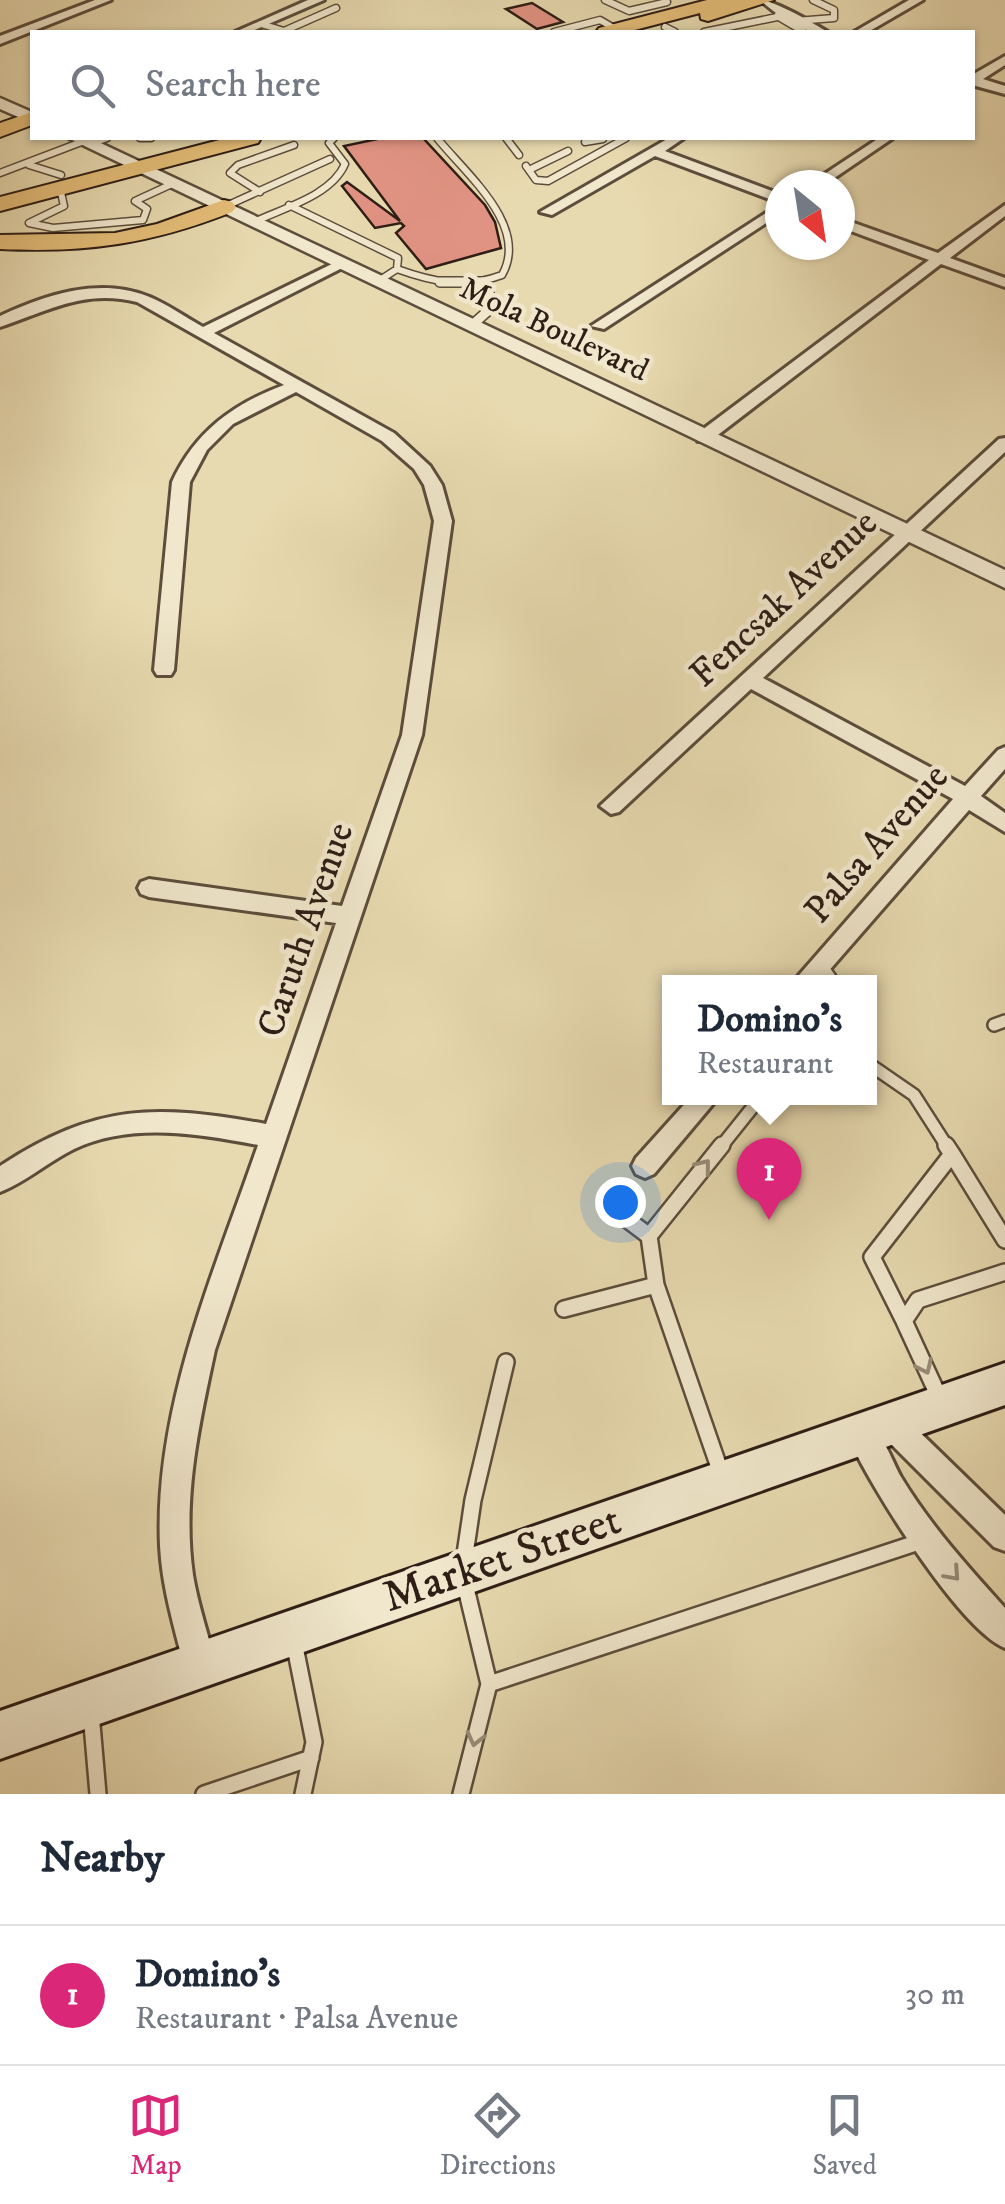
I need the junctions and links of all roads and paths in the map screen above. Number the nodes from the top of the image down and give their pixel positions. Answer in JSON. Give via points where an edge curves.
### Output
{"nodes":[{"id":1,"x":106,"y":0,"type":"edge"},
{"id":2,"x":318,"y":0,"type":"edge"},
{"id":3,"x":605,"y":0,"type":"edge"},
{"id":4,"x":917,"y":0,"type":"edge"},
{"id":5,"x":814,"y":1,"type":"edge"},
{"id":6,"x":672,"y":5,"type":"edge"},
{"id":7,"x":336,"y":8,"type":"dead end"},
{"id":8,"x":740,"y":9,"type":"edge"},
{"id":9,"x":786,"y":16,"type":"edge"},
{"id":10,"x":262,"y":24,"type":"junction"},
{"id":11,"x":246,"y":30,"type":"edge"},
{"id":12,"x":280,"y":30,"type":"edge"},
{"id":13,"x":290,"y":30,"type":"edge"},
{"id":14,"x":562,"y":30,"type":"edge"},
{"id":15,"x":610,"y":30,"type":"edge"},
{"id":16,"x":613,"y":30,"type":"edge"},
{"id":17,"x":670,"y":30,"type":"edge"},
{"id":18,"x":707,"y":30,"type":"edge"},
{"id":19,"x":817,"y":30,"type":"edge"},
{"id":20,"x":864,"y":30,"type":"edge"},
{"id":21,"x":2,"y":37,"type":"edge"},
{"id":22,"x":1005,"y":60,"type":"edge"},
{"id":23,"x":975,"y":79,"type":"edge"},
{"id":24,"x":975,"y":81,"type":"edge"},
{"id":25,"x":1005,"y":90,"type":"edge"},
{"id":26,"x":0,"y":102,"type":"edge"},
{"id":27,"x":30,"y":117,"type":"edge"},
{"id":28,"x":30,"y":119,"type":"edge"},
{"id":29,"x":0,"y":132,"type":"edge"},
{"id":30,"x":89,"y":140,"type":"edge"},
{"id":31,"x":198,"y":140,"type":"edge"},
{"id":32,"x":240,"y":140,"type":"edge"},
{"id":33,"x":332,"y":140,"type":"edge"},
{"id":34,"x":440,"y":140,"type":"edge"},
{"id":35,"x":507,"y":140,"type":"edge"},
{"id":36,"x":594,"y":140,"type":"edge"},
{"id":37,"x":622,"y":140,"type":"edge"},
{"id":38,"x":674,"y":140,"type":"edge"},
{"id":39,"x":884,"y":140,"type":"edge"},
{"id":40,"x":285,"y":141,"type":"edge"},
{"id":41,"x":585,"y":142,"type":"dead end"},
{"id":42,"x":568,"y":150,"type":"dead end"},
{"id":43,"x":654,"y":151,"type":"junction"},
{"id":44,"x":519,"y":156,"type":"dead end"},
{"id":45,"x":330,"y":159,"type":"dead end"},
{"id":46,"x":132,"y":162,"type":"junction"},
{"id":47,"x":29,"y":165,"type":"junction"},
{"id":48,"x":838,"y":170,"type":"edge"},
{"id":49,"x":0,"y":172,"type":"edge"},
{"id":50,"x":61,"y":182,"type":"junction"},
{"id":51,"x":174,"y":183,"type":"junction"},
{"id":52,"x":0,"y":190,"type":"edge"},
{"id":53,"x":260,"y":192,"type":"junction"},
{"id":54,"x":765,"y":193,"type":"edge"},
{"id":55,"x":200,"y":196,"type":"junction"},
{"id":56,"x":0,"y":204,"type":"edge"},
{"id":57,"x":288,"y":205,"type":"junction"},
{"id":58,"x":224,"y":207,"type":"junction"},
{"id":59,"x":1005,"y":210,"type":"edge"},
{"id":60,"x":547,"y":212,"type":"dead end"},
{"id":61,"x":765,"y":218,"type":"edge"},
{"id":62,"x":254,"y":222,"type":"junction"},
{"id":63,"x":855,"y":228,"type":"edge"},
{"id":64,"x":0,"y":242,"type":"edge"},
{"id":65,"x":940,"y":259,"type":"junction"},
{"id":66,"x":342,"y":265,"type":"junction"},
{"id":67,"x":398,"y":269,"type":"junction"},
{"id":68,"x":376,"y":282,"type":"junction"},
{"id":69,"x":482,"y":282,"type":"junction"},
{"id":70,"x":1005,"y":283,"type":"edge"},
{"id":71,"x":0,"y":322,"type":"edge"},
{"id":72,"x":471,"y":326,"type":"junction"},
{"id":73,"x":599,"y":326,"type":"dead end"},
{"id":74,"x":202,"y":333,"type":"junction"},
{"id":75,"x":297,"y":386,"type":"junction"},
{"id":76,"x":704,"y":436,"type":"junction"},
{"id":77,"x":1005,"y":443,"type":"edge"},
{"id":78,"x":906,"y":533,"type":"junction"},
{"id":79,"x":1005,"y":580,"type":"edge"},
{"id":80,"x":164,"y":670,"type":"dead end"},
{"id":81,"x":749,"y":679,"type":"junction"},
{"id":82,"x":1005,"y":754,"type":"edge"},
{"id":83,"x":967,"y":797,"type":"junction"},
{"id":84,"x":612,"y":806,"type":"dead end"},
{"id":85,"x":1005,"y":824,"type":"edge"},
{"id":86,"x":149,"y":888,"type":"dead end"},
{"id":87,"x":350,"y":916,"type":"junction"},
{"id":88,"x":827,"y":974,"type":"edge"},
{"id":89,"x":877,"y":1069,"type":"edge"},
{"id":90,"x":699,"y":1105,"type":"edge"},
{"id":91,"x":754,"y":1105,"type":"edge"},
{"id":92,"x":275,"y":1138,"type":"junction"},
{"id":93,"x":952,"y":1154,"type":"junction"},
{"id":94,"x":645,"y":1166,"type":"dead end"},
{"id":95,"x":0,"y":1180,"type":"edge"},
{"id":96,"x":616,"y":1211,"type":"dead end"},
{"id":97,"x":649,"y":1236,"type":"junction"},
{"id":98,"x":1005,"y":1240,"type":"edge"},
{"id":99,"x":1005,"y":1272,"type":"edge"},
{"id":100,"x":656,"y":1285,"type":"junction"},
{"id":101,"x":564,"y":1309,"type":"dead end"},
{"id":102,"x":904,"y":1321,"type":"junction"},
{"id":103,"x":506,"y":1362,"type":"dead end"},
{"id":104,"x":1005,"y":1384,"type":"edge"},
{"id":105,"x":943,"y":1406,"type":"junction"},
{"id":106,"x":877,"y":1429,"type":"junction"},
{"id":107,"x":724,"y":1482,"type":"junction"},
{"id":108,"x":1005,"y":1536,"type":"edge"},
{"id":109,"x":924,"y":1541,"type":"junction"},
{"id":110,"x":462,"y":1573,"type":"junction"},
{"id":111,"x":1005,"y":1632,"type":"edge"},
{"id":112,"x":292,"y":1634,"type":"junction"},
{"id":113,"x":200,"y":1666,"type":"junction"},
{"id":114,"x":489,"y":1684,"type":"junction"},
{"id":115,"x":90,"y":1704,"type":"junction"},
{"id":116,"x":0,"y":1735,"type":"edge"},
{"id":117,"x":311,"y":1758,"type":"junction"},
{"id":118,"x":98,"y":1794,"type":"edge"},
{"id":119,"x":204,"y":1794,"type":"edge"},
{"id":120,"x":303,"y":1794,"type":"edge"},
{"id":121,"x":462,"y":1794,"type":"edge"}],
"edges":[{"from":1,"to":21,"type":"street"},
{"from":2,"to":10,"type":"street"},
{"from":3,"to":6,"type":"lane","via":[[629,12]]},
{"from":4,"to":20,"type":"street"},
{"from":5,"to":9,"type":"lane","via":[[834,10],[834,18]]},
{"from":6,"to":8,"type":"highway"},
{"from":6,"to":16,"type":"highway"},
{"from":7,"to":13,"type":"lane"},
{"from":8,"to":9,"type":"highway"},
{"from":8,"to":17,"type":"highway"},
{"from":8,"to":18,"type":"lane"},
{"from":9,"to":19,"type":"street"},
{"from":10,"to":11,"type":"street"},
{"from":10,"to":12,"type":"lane"},
{"from":14,"to":15,"type":"lane","via":[[600,20]]},
{"from":22,"to":23,"type":"street"},
{"from":24,"to":25,"type":"street"},
{"from":26,"to":27,"type":"street"},
{"from":28,"to":29,"type":"highway"},
{"from":30,"to":46,"type":"street","name":"Mola Boulevard"},
{"from":30,"to":47,"type":"lane"},
{"from":31,"to":46,"type":"highway"},
{"from":32,"to":46,"type":"highway"},
{"from":33,"to":57,"type":"lane","via":[[346,170]]},
{"from":34,"to":69,"type":"lane","via":[[510,235],[504,273]]},
{"from":35,"to":44,"type":"lane"},
{"from":36,"to":41,"type":"lane"},
{"from":37,"to":42,"type":"lane","via":[[548,181],[536,180],[528,168]]},
{"from":38,"to":43,"type":"street"},
{"from":39,"to":48,"type":"street"},
{"from":40,"to":53,"type":"lane","via":[[230,172]]},
{"from":40,"to":55,"type":"highway","via":[[208,162],[193,184]]},
{"from":43,"to":54,"type":"street"},
{"from":43,"to":60,"type":"street"},
{"from":45,"to":53,"type":"lane"},
{"from":46,"to":50,"type":"highway"},
{"from":46,"to":51,"type":"street","name":"Mola Boulevard"},
{"from":47,"to":49,"type":"lane"},
{"from":47,"to":50,"type":"lane"},
{"from":50,"to":51,"type":"lane","via":[[64,206],[29,223],[54,228],[143,220],[146,209],[135,201]]},
{"from":50,"to":52,"type":"highway"},
{"from":50,"to":56,"type":"highway"},
{"from":51,"to":55,"type":"street","name":"Mola Boulevard"},
{"from":53,"to":58,"type":"lane"},
{"from":55,"to":58,"type":"street","name":"Mola Boulevard"},
{"from":57,"to":62,"type":"lane"},
{"from":57,"to":67,"type":"lane","via":[[398,258]]},
{"from":58,"to":62,"type":"street","name":"Mola Boulevard"},
{"from":58,"to":64,"type":"highway","via":[[119,242]]},
{"from":59,"to":65,"type":"street"},
{"from":61,"to":73,"type":"street"},
{"from":62,"to":66,"type":"street","name":"Mola Boulevard"},
{"from":63,"to":65,"type":"street"},
{"from":65,"to":70,"type":"street"},
{"from":65,"to":76,"type":"street"},
{"from":66,"to":68,"type":"street","name":"Mola Boulevard"},
{"from":66,"to":74,"type":"street"},
{"from":67,"to":68,"type":"lane"},
{"from":67,"to":69,"type":"lane","via":[[447,285]]},
{"from":68,"to":72,"type":"street","name":"Mola Boulevard"},
{"from":69,"to":72,"type":"lane","via":[[490,310]]},
{"from":71,"to":74,"type":"street","name":"Caruth Avenue","via":[[57,298],[100,292],[142,299]]},
{"from":72,"to":76,"type":"street","name":"Mola Boulevard"},
{"from":74,"to":75,"type":"street","name":"Caruth Avenue"},
{"from":75,"to":80,"type":"street","via":[[234,414],[188,464]]},
{"from":75,"to":87,"type":"street","name":"Caruth Avenue","via":[[406,450],[433,484],[443,521],[412,735]]},
{"from":76,"to":78,"type":"street","name":"Mola Boulevard"},
{"from":77,"to":78,"type":"street","name":"Fencsak Avenue"},
{"from":78,"to":79,"type":"street","name":"Mola Boulevard"},
{"from":78,"to":81,"type":"street","name":"Fencsak Avenue"},
{"from":81,"to":83,"type":"street"},
{"from":81,"to":84,"type":"street","name":"Fencsak Avenue"},
{"from":82,"to":83,"type":"street","name":"Palsa Avenue"},
{"from":83,"to":85,"type":"street"},
{"from":83,"to":88,"type":"street","name":"Palsa Avenue"},
{"from":86,"to":87,"type":"street"},
{"from":87,"to":92,"type":"street","name":"Caruth Avenue"},
{"from":89,"to":93,"type":"lane","via":[[914,1094]]},
{"from":90,"to":94,"type":"street"},
{"from":97,"to":91,"type":"lane","one_way":true},
{"from":92,"to":95,"type":"street","via":[[185,1120],[146,1120],[66,1140]]},
{"from":92,"to":113,"type":"street","name":"Caruth Avenue","via":[[202,1350],[186,1420],[177,1494],[178,1572]]},
{"from":93,"to":98,"type":"lane"},
{"from":93,"to":102,"type":"lane","via":[[872,1257]]},
{"from":96,"to":97,"type":"lane"},
{"from":97,"to":100,"type":"lane"},
{"from":99,"to":102,"type":"lane","via":[[918,1300]]},
{"from":100,"to":101,"type":"lane"},
{"from":100,"to":107,"type":"lane"},
{"from":102,"to":105,"type":"lane","one_way":true},
{"from":103,"to":110,"type":"lane"},
{"from":104,"to":105,"type":"main road","name":"Market Street"},
{"from":105,"to":106,"type":"main road","name":"Market Street"},
{"from":106,"to":107,"type":"main road","name":"Market Street"},
{"from":106,"to":108,"type":"street"},
{"from":106,"to":109,"type":"street","via":[[888,1487]]},
{"from":107,"to":110,"type":"main road","name":"Market Street"},
{"from":109,"to":111,"type":"street","one_way":true},
{"from":109,"to":114,"type":"lane"},
{"from":110,"to":112,"type":"main road","name":"Market Street"},
{"from":110,"to":114,"type":"lane"},
{"from":112,"to":113,"type":"main road","name":"Market Street"},
{"from":112,"to":117,"type":"lane","via":[[314,1742]]},
{"from":113,"to":115,"type":"main road","name":"Market Street"},
{"from":114,"to":121,"type":"lane","one_way":true},
{"from":115,"to":116,"type":"main road","name":"Market Street"},
{"from":115,"to":118,"type":"lane"},
{"from":117,"to":119,"type":"lane"},
{"from":117,"to":120,"type":"lane"}]}
